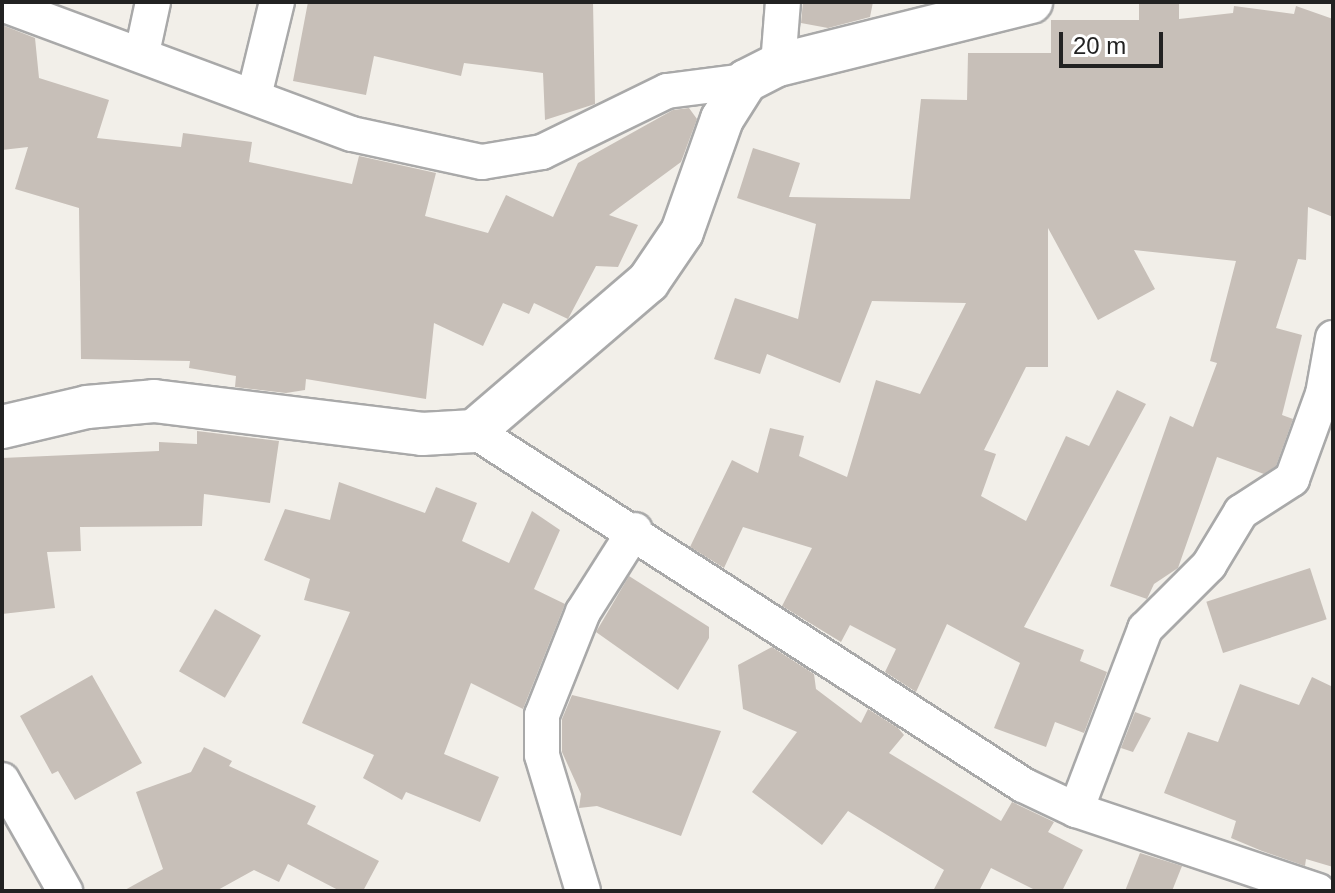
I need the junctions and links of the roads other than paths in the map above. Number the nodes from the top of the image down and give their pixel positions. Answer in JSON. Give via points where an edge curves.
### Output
{"nodes":[{"id":1,"x":153,"y":2,"type":"edge"},
{"id":2,"x":277,"y":2,"type":"edge"},
{"id":3,"x":783,"y":2,"type":"edge"},
{"id":4,"x":1031,"y":2,"type":"edge"},
{"id":5,"x":2,"y":4,"type":"edge"},
{"id":6,"x":142,"y":53,"type":"junction"},
{"id":7,"x":762,"y":73,"type":"junction"},
{"id":8,"x":254,"y":96,"type":"junction"},
{"id":9,"x":1333,"y":338,"type":"edge"},
{"id":10,"x":2,"y":427,"type":"edge"},
{"id":11,"x":474,"y":431,"type":"junction"},
{"id":12,"x":635,"y":530,"type":"junction"},
{"id":13,"x":2,"y":780,"type":"edge"},
{"id":14,"x":1076,"y":810,"type":"junction"},
{"id":15,"x":65,"y":891,"type":"edge"},
{"id":16,"x":583,"y":891,"type":"edge"},
{"id":17,"x":1318,"y":891,"type":"edge"}],
"edges":[{"from":1,"to":6,"type":"street"},
{"from":2,"to":8,"type":"street"},
{"from":3,"to":7,"type":"street"},
{"from":4,"to":7,"type":"street"},
{"from":5,"to":6,"type":"street"},
{"from":6,"to":8,"type":"street"},
{"from":7,"to":8,"type":"street","via":[[667,91],[542,152],[482,162],[352,134]]},
{"from":7,"to":11,"type":"street","via":[[722,119],[682,232],[655,272],[522,396]]},
{"from":9,"to":14,"type":"street","via":[[1323,394],[1292,479],[1241,512],[1204,572],[1145,629]]},
{"from":10,"to":11,"type":"street","via":[[87,407],[154,401],[422,434]]},
{"from":11,"to":12,"type":"street"},
{"from":12,"to":14,"type":"street","via":[[938,733]]},
{"from":12,"to":16,"type":"street","via":[[583,612],[542,715],[542,755]]},
{"from":13,"to":15,"type":"street"},
{"from":14,"to":17,"type":"street"}]}
